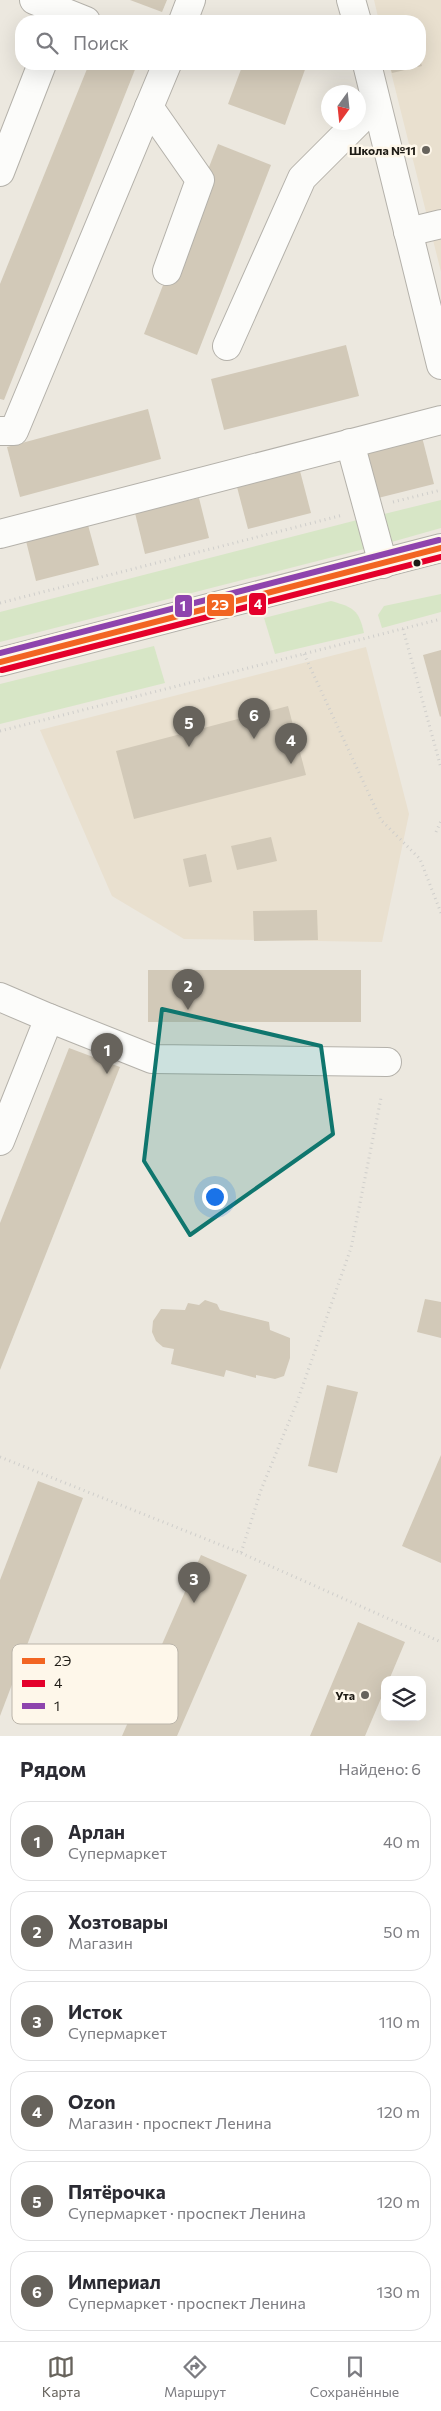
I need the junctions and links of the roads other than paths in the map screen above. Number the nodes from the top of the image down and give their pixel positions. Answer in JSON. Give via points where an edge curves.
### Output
{"nodes":[{"id":1,"x":34,"y":0,"type":"edge"},
{"id":2,"x":191,"y":0,"type":"edge"},
{"id":3,"x":351,"y":0,"type":"edge"},
{"id":4,"x":68,"y":13,"type":"edge"},
{"id":5,"x":185,"y":15,"type":"edge"},
{"id":6,"x":355,"y":15,"type":"edge"},
{"id":7,"x":40,"y":70,"type":"edge"},
{"id":8,"x":164,"y":70,"type":"edge"},
{"id":9,"x":367,"y":70,"type":"edge"},
{"id":10,"x":366,"y":85,"type":"edge"},
{"id":11,"x":149,"y":107,"type":"junction"},
{"id":12,"x":366,"y":121,"type":"edge"},
{"id":13,"x":350,"y":130,"type":"edge"},
{"id":14,"x":0,"y":172,"type":"edge"},
{"id":15,"x":441,"y":224,"type":"edge"},
{"id":16,"x":408,"y":232,"type":"junction"},
{"id":17,"x":167,"y":271,"type":"dead end"},
{"id":18,"x":227,"y":346,"type":"dead end"},
{"id":19,"x":441,"y":365,"type":"edge"},
{"id":20,"x":441,"y":420,"type":"edge"},
{"id":21,"x":0,"y":431,"type":"edge"},
{"id":22,"x":350,"y":443,"type":"junction"},
{"id":23,"x":0,"y":534,"type":"edge"},
{"id":24,"x":441,"y":548,"type":"edge"},
{"id":25,"x":383,"y":564,"type":"junction"},
{"id":26,"x":0,"y":662,"type":"edge"},
{"id":27,"x":0,"y":997,"type":"edge"},
{"id":28,"x":49,"y":1018,"type":"junction"},
{"id":29,"x":387,"y":1062,"type":"dead end"},
{"id":30,"x":0,"y":1140,"type":"edge"}],
"edges":[{"from":1,"to":4,"type":"street"},
{"from":2,"to":5,"type":"street"},
{"from":3,"to":6,"type":"street"},
{"from":7,"to":14,"type":"street"},
{"from":8,"to":11,"type":"street"},
{"from":9,"to":10,"type":"street"},
{"from":11,"to":17,"type":"street","via":[[200,180]]},
{"from":11,"to":21,"type":"street","via":[[14,431]]},
{"from":12,"to":16,"type":"street"},
{"from":13,"to":18,"type":"street","via":[[302,178]]},
{"from":15,"to":16,"type":"street"},
{"from":16,"to":19,"type":"street"},
{"from":20,"to":22,"type":"street"},
{"from":22,"to":23,"type":"street"},
{"from":22,"to":25,"type":"street"},
{"from":24,"to":25,"type":"street"},
{"from":25,"to":26,"type":"street"},
{"from":27,"to":28,"type":"street"},
{"from":28,"to":29,"type":"street","via":[[152,1058]]},
{"from":28,"to":30,"type":"street"}]}
